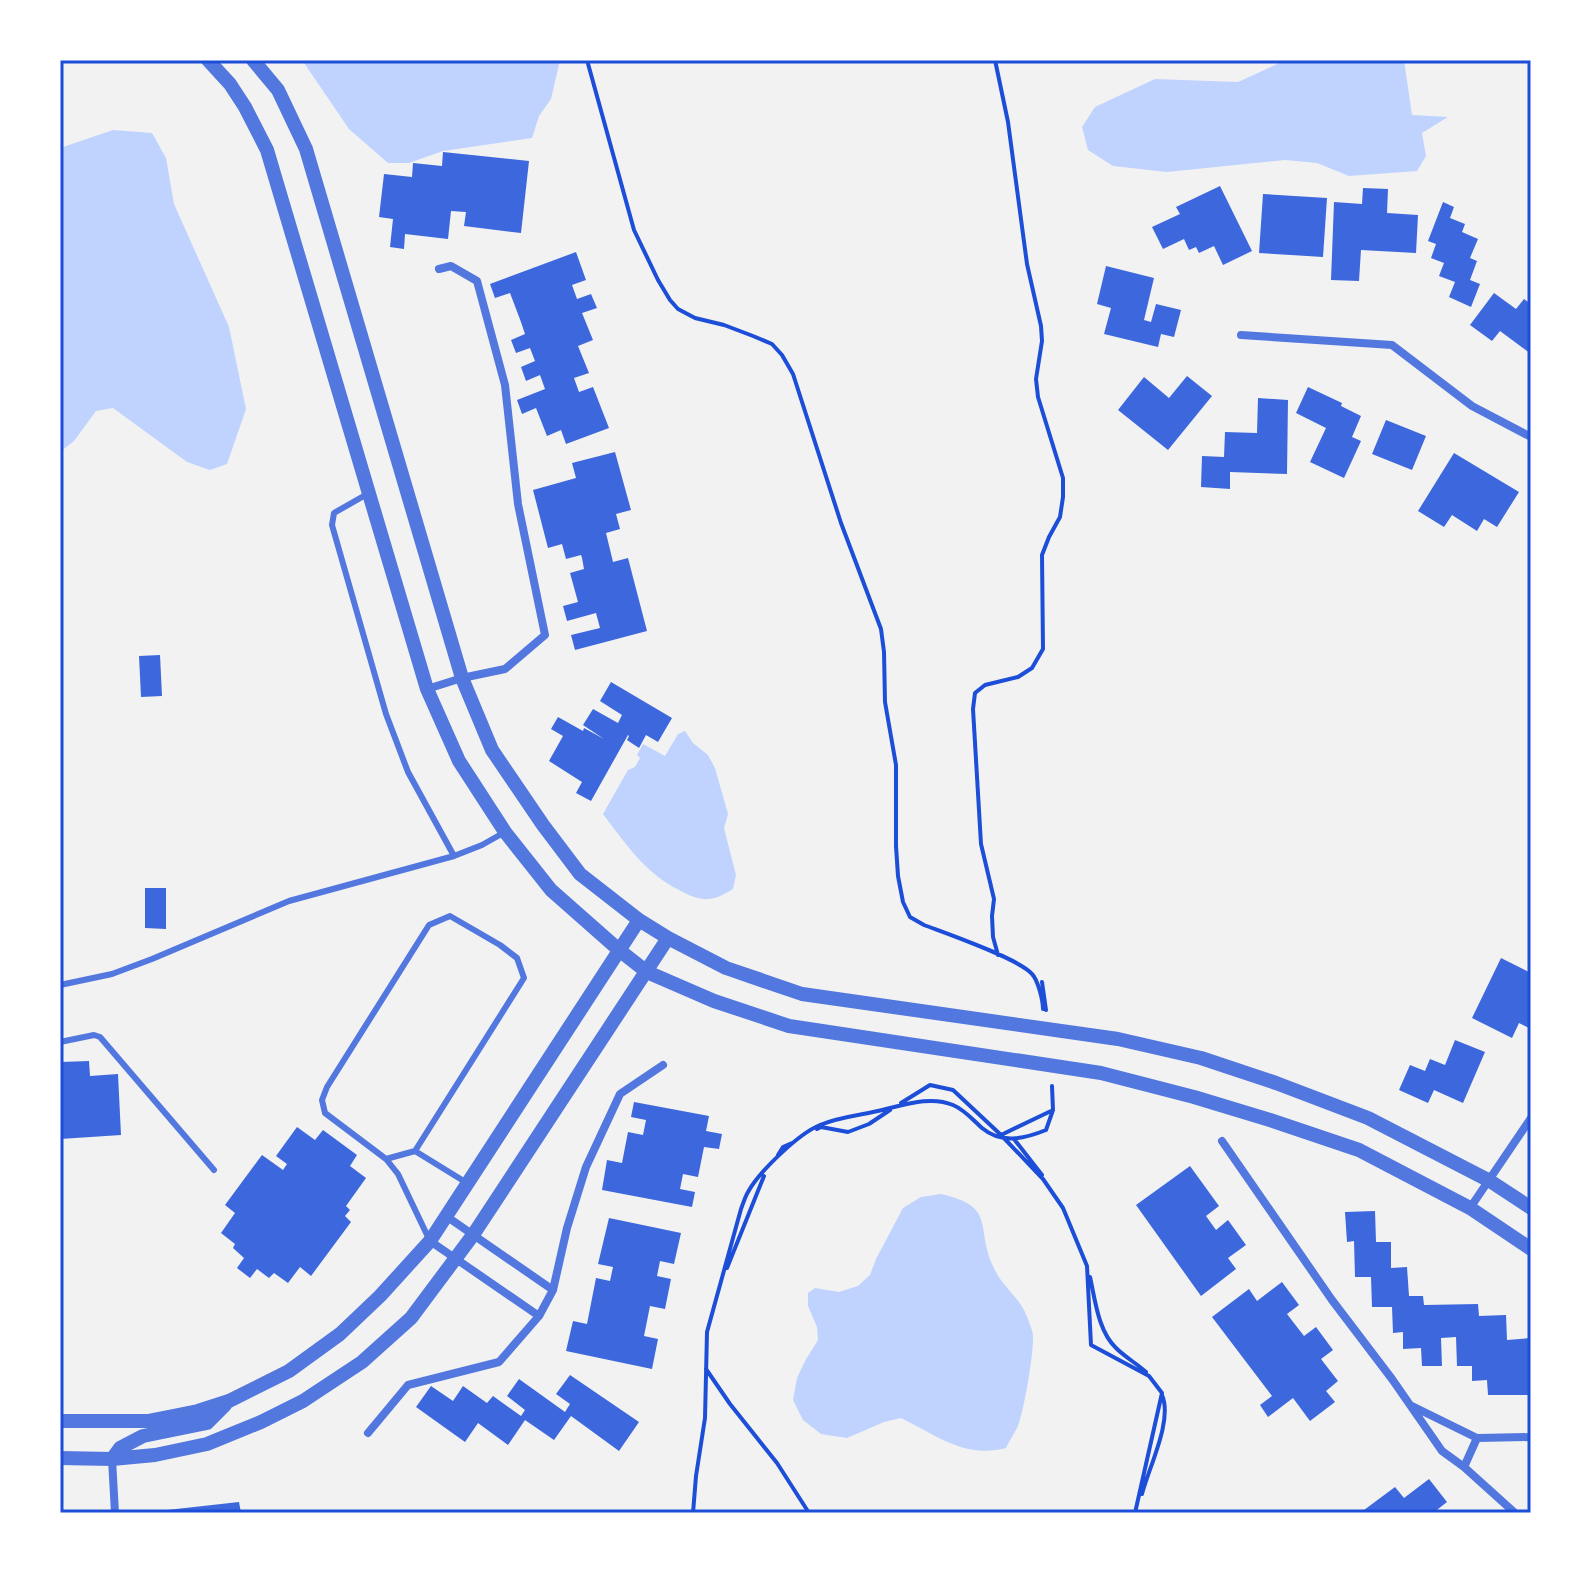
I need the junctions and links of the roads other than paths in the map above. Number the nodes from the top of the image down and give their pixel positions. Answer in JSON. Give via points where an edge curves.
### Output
{"nodes":[{"id":1,"x":208,"y":60,"type":"edge"},
{"id":2,"x":253,"y":60,"type":"edge"},
{"id":3,"x":439,"y":269,"type":"dead end"},
{"id":4,"x":1241,"y":335,"type":"dead end"},
{"id":5,"x":1531,"y":437,"type":"edge"},
{"id":6,"x":369,"y":493,"type":"junction"},
{"id":7,"x":462,"y":678,"type":"junction"},
{"id":8,"x":427,"y":689,"type":"junction"},
{"id":9,"x":505,"y":832,"type":"junction"},
{"id":10,"x":454,"y":856,"type":"junction"},
{"id":11,"x":639,"y":920,"type":"junction"},
{"id":12,"x":668,"y":938,"type":"junction"},
{"id":13,"x":619,"y":950,"type":"junction"},
{"id":14,"x":647,"y":972,"type":"junction"},
{"id":15,"x":60,"y":985,"type":"edge"},
{"id":16,"x":60,"y":1042,"type":"edge"},
{"id":17,"x":663,"y":1065,"type":"dead end"},
{"id":18,"x":1531,"y":1118,"type":"edge"},
{"id":19,"x":1222,"y":1141,"type":"dead end"},
{"id":20,"x":415,"y":1151,"type":"junction"},
{"id":21,"x":386,"y":1159,"type":"junction"},
{"id":22,"x":214,"y":1170,"type":"dead end"},
{"id":23,"x":1490,"y":1181,"type":"junction"},
{"id":24,"x":467,"y":1183,"type":"junction"},
{"id":25,"x":1470,"y":1208,"type":"junction"},
{"id":26,"x":1531,"y":1208,"type":"edge"},
{"id":27,"x":446,"y":1216,"type":"junction"},
{"id":28,"x":473,"y":1235,"type":"junction"},
{"id":29,"x":430,"y":1241,"type":"junction"},
{"id":30,"x":1531,"y":1249,"type":"edge"},
{"id":31,"x":455,"y":1258,"type":"junction"},
{"id":32,"x":553,"y":1290,"type":"junction"},
{"id":33,"x":539,"y":1316,"type":"junction"},
{"id":34,"x":229,"y":1401,"type":"junction"},
{"id":35,"x":1411,"y":1406,"type":"junction"},
{"id":36,"x":60,"y":1421,"type":"edge"},
{"id":37,"x":368,"y":1433,"type":"dead end"},
{"id":38,"x":1531,"y":1437,"type":"edge"},
{"id":39,"x":1477,"y":1438,"type":"junction"},
{"id":40,"x":60,"y":1458,"type":"edge"},
{"id":41,"x":112,"y":1459,"type":"junction"},
{"id":42,"x":1464,"y":1467,"type":"junction"},
{"id":43,"x":115,"y":1513,"type":"edge"},
{"id":44,"x":1515,"y":1513,"type":"edge"}],
"edges":[{"from":1,"to":6,"type":"street","via":[[230,84],[267,150]]},
{"from":2,"to":7,"type":"street","via":[[278,90],[306,149]]},
{"from":3,"to":7,"type":"street","via":[[451,266],[477,281],[505,385],[518,504],[545,635],[505,669]]},
{"from":4,"to":5,"type":"street","via":[[1392,345],[1472,406]]},
{"from":6,"to":8,"type":"street"},
{"from":6,"to":10,"type":"lane","via":[[338,510],[332,525],[386,714],[408,772]]},
{"from":7,"to":8,"type":"street"},
{"from":7,"to":11,"type":"street","via":[[492,750],[543,825],[580,874]]},
{"from":8,"to":9,"type":"street","via":[[459,761]]},
{"from":9,"to":10,"type":"lane"},
{"from":9,"to":13,"type":"street","via":[[551,890]]},
{"from":10,"to":15,"type":"lane","via":[[289,901],[112,974]]},
{"from":11,"to":12,"type":"street"},
{"from":11,"to":13,"type":"street"},
{"from":12,"to":14,"type":"street"},
{"from":12,"to":23,"type":"street","via":[[726,968],[802,994],[1118,1039],[1201,1058],[1368,1118]]},
{"from":13,"to":14,"type":"street"},
{"from":13,"to":24,"type":"street"},
{"from":14,"to":25,"type":"street","via":[[789,1026],[1101,1073],[1194,1097],[1359,1150]]},
{"from":14,"to":28,"type":"street"},
{"from":16,"to":22,"type":"lane","via":[[100,1037]]},
{"from":17,"to":32,"type":"street","via":[[620,1094],[586,1167]]},
{"from":18,"to":23,"type":"street"},
{"from":19,"to":35,"type":"street"},
{"from":20,"to":21,"type":"lane"},
{"from":20,"to":21,"type":"lane","via":[[524,978],[517,958],[450,916],[429,925],[322,1100],[325,1113]]},
{"from":20,"to":24,"type":"lane"},
{"from":21,"to":29,"type":"lane"},
{"from":23,"to":25,"type":"street"},
{"from":23,"to":26,"type":"street"},
{"from":24,"to":27,"type":"street"},
{"from":25,"to":30,"type":"street"},
{"from":27,"to":28,"type":"street"},
{"from":27,"to":29,"type":"street"},
{"from":28,"to":31,"type":"street"},
{"from":28,"to":32,"type":"street"},
{"from":29,"to":31,"type":"street"},
{"from":29,"to":34,"type":"street","via":[[340,1334],[289,1371]]},
{"from":31,"to":33,"type":"street"},
{"from":31,"to":41,"type":"street","via":[[411,1318],[362,1362],[303,1401],[207,1444]]},
{"from":32,"to":33,"type":"street"},
{"from":33,"to":37,"type":"street","via":[[499,1362],[408,1385]]},
{"from":34,"to":36,"type":"street","via":[[148,1421]]},
{"from":34,"to":41,"type":"street","via":[[207,1423],[143,1436],[120,1448]]},
{"from":35,"to":39,"type":"street"},
{"from":35,"to":42,"type":"street","via":[[1442,1451]]},
{"from":38,"to":39,"type":"street"},
{"from":39,"to":42,"type":"street"},
{"from":40,"to":41,"type":"street"},
{"from":41,"to":43,"type":"street"},
{"from":42,"to":44,"type":"street"}]}
